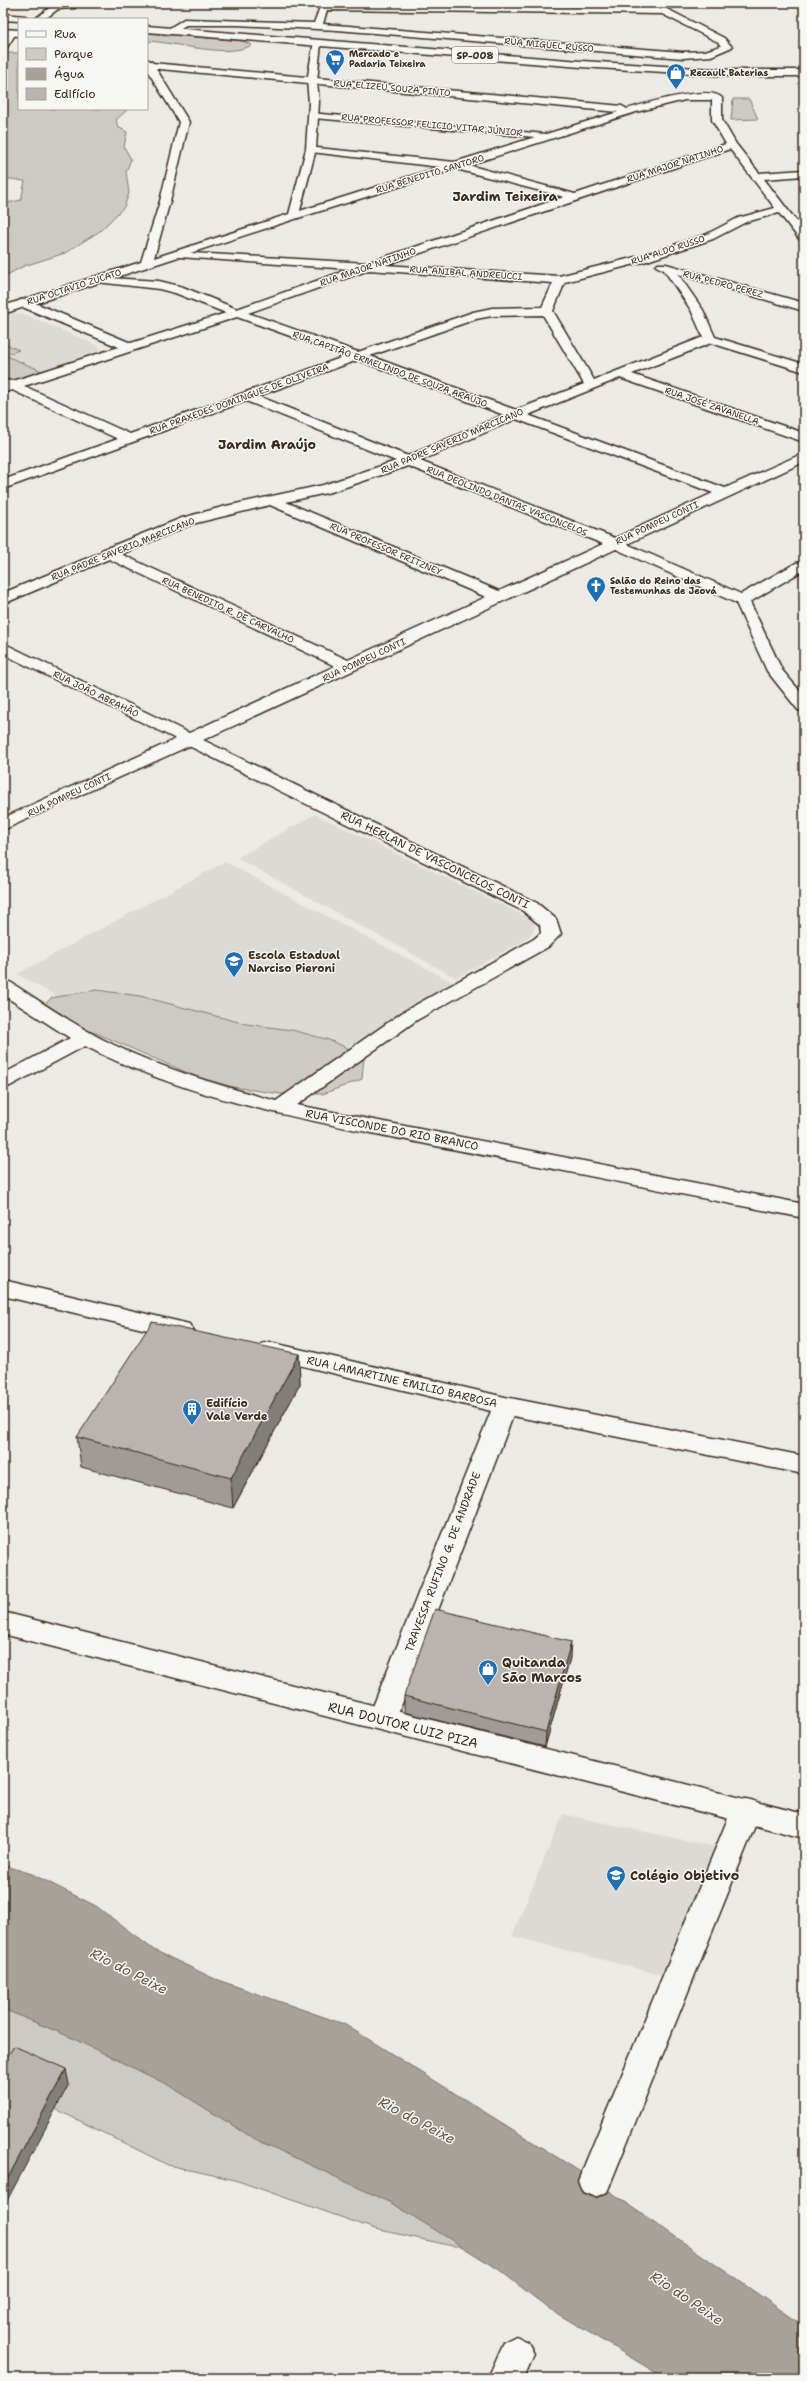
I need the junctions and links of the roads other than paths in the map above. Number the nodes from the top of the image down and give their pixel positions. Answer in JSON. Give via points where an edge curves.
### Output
{"nodes":[{"id":1,"x":656,"y":3,"type":"edge"},
{"id":2,"x":56,"y":5,"type":"edge"},
{"id":3,"x":71,"y":7,"type":"edge"},
{"id":4,"x":664,"y":11,"type":"junction"},
{"id":5,"x":3,"y":17,"type":"edge"},
{"id":6,"x":18,"y":18,"type":"edge"},
{"id":7,"x":40,"y":18,"type":"edge"},
{"id":8,"x":318,"y":26,"type":"junction"},
{"id":9,"x":148,"y":29,"type":"edge"},
{"id":10,"x":169,"y":31,"type":"junction"},
{"id":11,"x":11,"y":33,"type":"edge"},
{"id":12,"x":317,"y":43,"type":"junction"},
{"id":13,"x":3,"y":47,"type":"edge"},
{"id":14,"x":149,"y":64,"type":"edge"},
{"id":15,"x":804,"y":73,"type":"edge"},
{"id":16,"x":312,"y":82,"type":"junction"},
{"id":17,"x":633,"y":110,"type":"junction"},
{"id":18,"x":313,"y":114,"type":"junction"},
{"id":19,"x":551,"y":136,"type":"junction"},
{"id":20,"x":732,"y":145,"type":"junction"},
{"id":21,"x":311,"y":148,"type":"junction"},
{"id":22,"x":458,"y":166,"type":"junction"},
{"id":23,"x":804,"y":174,"type":"edge"},
{"id":24,"x":757,"y":176,"type":"junction"},
{"id":25,"x":575,"y":197,"type":"junction"},
{"id":26,"x":783,"y":209,"type":"junction"},
{"id":27,"x":294,"y":216,"type":"junction"},
{"id":28,"x":154,"y":236,"type":"junction"},
{"id":29,"x":804,"y":238,"type":"edge"},
{"id":30,"x":205,"y":246,"type":"junction"},
{"id":31,"x":179,"y":254,"type":"junction"},
{"id":32,"x":642,"y":259,"type":"junction"},
{"id":33,"x":146,"y":265,"type":"junction"},
{"id":34,"x":370,"y":266,"type":"junction"},
{"id":35,"x":669,"y":269,"type":"junction"},
{"id":36,"x":97,"y":279,"type":"junction"},
{"id":37,"x":560,"y":280,"type":"junction"},
{"id":38,"x":24,"y":303,"type":"junction"},
{"id":39,"x":804,"y":307,"type":"edge"},
{"id":40,"x":3,"y":310,"type":"edge"},
{"id":41,"x":547,"y":312,"type":"junction"},
{"id":42,"x":237,"y":313,"type":"junction"},
{"id":43,"x":710,"y":339,"type":"junction"},
{"id":44,"x":129,"y":347,"type":"junction"},
{"id":45,"x":356,"y":355,"type":"junction"},
{"id":46,"x":804,"y":368,"type":"edge"},
{"id":47,"x":620,"y":374,"type":"junction"},
{"id":48,"x":6,"y":385,"type":"edge"},
{"id":49,"x":591,"y":385,"type":"junction"},
{"id":50,"x":248,"y":397,"type":"junction"},
{"id":51,"x":515,"y":415,"type":"junction"},
{"id":52,"x":804,"y":438,"type":"edge"},
{"id":53,"x":130,"y":439,"type":"junction"},
{"id":54,"x":804,"y":457,"type":"edge"},
{"id":55,"x":409,"y":461,"type":"junction"},
{"id":56,"x":3,"y":485,"type":"edge"},
{"id":57,"x":724,"y":492,"type":"junction"},
{"id":58,"x":273,"y":500,"type":"junction"},
{"id":59,"x":614,"y":543,"type":"junction"},
{"id":60,"x":107,"y":553,"type":"junction"},
{"id":61,"x":801,"y":566,"type":"dead end"},
{"id":62,"x":499,"y":597,"type":"junction"},
{"id":63,"x":3,"y":599,"type":"edge"},
{"id":64,"x":742,"y":600,"type":"junction"},
{"id":65,"x":3,"y":648,"type":"edge"},
{"id":66,"x":349,"y":667,"type":"junction"},
{"id":67,"x":804,"y":706,"type":"edge"},
{"id":68,"x":189,"y":740,"type":"junction"},
{"id":69,"x":3,"y":825,"type":"edge"},
{"id":70,"x":3,"y":986,"type":"edge"},
{"id":71,"x":85,"y":1038,"type":"junction"},
{"id":72,"x":3,"y":1082,"type":"edge"},
{"id":73,"x":279,"y":1108,"type":"junction"},
{"id":74,"x":804,"y":1211,"type":"edge"},
{"id":75,"x":3,"y":1288,"type":"edge"},
{"id":76,"x":204,"y":1335,"type":"edge"},
{"id":77,"x":250,"y":1346,"type":"edge"},
{"id":78,"x":505,"y":1406,"type":"junction"},
{"id":79,"x":804,"y":1465,"type":"edge"},
{"id":80,"x":3,"y":1623,"type":"edge"},
{"id":81,"x":382,"y":1719,"type":"junction"},
{"id":82,"x":746,"y":1811,"type":"junction"},
{"id":83,"x":804,"y":1826,"type":"edge"},
{"id":84,"x":595,"y":2181,"type":"dead end"}],
"edges":[{"from":1,"to":4,"type":"street","name":"RUA MIGUEL RUSSO"},
{"from":2,"to":3,"type":"street"},
{"from":2,"to":7,"type":"street"},
{"from":4,"to":8,"type":"street","via":[[324,7]]},
{"from":4,"to":8,"type":"street","name":"RUA MIGUEL RUSSO","via":[[721,40],[727,47],[717,53],[703,56],[683,55]]},
{"from":5,"to":6,"type":"street"},
{"from":8,"to":10,"type":"street","name":"RUA MIGUEL RUSSO","via":[[194,21],[178,24]]},
{"from":9,"to":10,"type":"street","number":"SP-008"},
{"from":10,"to":12,"type":"street","number":"SP-008"},
{"from":11,"to":13,"type":"street"},
{"from":12,"to":15,"type":"street","number":"SP-008","via":[[663,70]]},
{"from":12,"to":16,"type":"street"},
{"from":14,"to":16,"type":"street","name":"RUA ELIZEU SOUZA PINTO"},
{"from":14,"to":28,"type":"street","via":[[184,122]]},
{"from":16,"to":17,"type":"street","name":"RUA ELIZEU SOUZA PINTO"},
{"from":16,"to":18,"type":"street"},
{"from":17,"to":19,"type":"street","name":"RUA BENEDITO SANTORO"},
{"from":17,"to":20,"type":"street","name":"RUA BENEDITO SANTORO","via":[[675,98],[702,95],[717,98],[717,120]]},
{"from":18,"to":19,"type":"street","name":"RUA PROFESSOR FELICIO VITAR JÚNIOR"},
{"from":18,"to":21,"type":"street"},
{"from":19,"to":22,"type":"street","name":"RUA BENEDITO SANTORO"},
{"from":20,"to":24,"type":"street"},
{"from":20,"to":25,"type":"street","name":"RUA MAJOR NATINHO"},
{"from":21,"to":22,"type":"street"},
{"from":21,"to":27,"type":"street"},
{"from":22,"to":25,"type":"street"},
{"from":22,"to":27,"type":"street","name":"RUA BENEDITO SANTORO"},
{"from":23,"to":24,"type":"street"},
{"from":24,"to":26,"type":"street"},
{"from":25,"to":34,"type":"street","name":"RUA MAJOR NATINHO"},
{"from":26,"to":29,"type":"street"},
{"from":26,"to":32,"type":"street","name":"RUA ALDO RUSSO","via":[[742,220],[708,236]]},
{"from":27,"to":30,"type":"street","name":"RUA BENEDITO SANTORO"},
{"from":28,"to":30,"type":"street","via":[[170,243]]},
{"from":28,"to":33,"type":"street"},
{"from":30,"to":31,"type":"street","name":"RUA BENEDITO SANTORO"},
{"from":31,"to":33,"type":"street","name":"RUA BENEDITO SANTORO"},
{"from":31,"to":34,"type":"street","name":"RUA ANIBAL ANDREUCCI"},
{"from":32,"to":35,"type":"street","name":"RUA PEDRO PEREZ"},
{"from":32,"to":37,"type":"street","name":"RUA ALDO RUSSO","via":[[581,272]]},
{"from":33,"to":36,"type":"street","name":"RUA OCTAVIO ZUCATO"},
{"from":34,"to":37,"type":"street","name":"RUA ANIBAL ANDREUCCI"},
{"from":34,"to":42,"type":"street","name":"RUA MAJOR NATINHO"},
{"from":35,"to":39,"type":"street","name":"RUA PEDRO PEREZ"},
{"from":35,"to":43,"type":"street","via":[[697,310]]},
{"from":36,"to":38,"type":"street","name":"RUA OCTAVIO ZUCATO"},
{"from":36,"to":42,"type":"street","name":"RUA CAPITÃO ERMELINDO DE SOUZA ARAÚJO","via":[[159,285],[179,290]]},
{"from":37,"to":41,"type":"street"},
{"from":38,"to":40,"type":"street","name":"RUA OCTAVIO ZUCATO"},
{"from":38,"to":44,"type":"street"},
{"from":41,"to":45,"type":"street","name":"RUA PRAXEDES DOMINGUES DE OLIVEIRA","via":[[492,312],[473,316]]},
{"from":41,"to":49,"type":"street"},
{"from":42,"to":44,"type":"street","name":"RUA MAJOR NATINHO"},
{"from":42,"to":45,"type":"street","name":"RUA CAPITÃO ERMELINDO DE SOUZA ARAÚJO"},
{"from":43,"to":46,"type":"street"},
{"from":43,"to":47,"type":"street","name":"RUA PADRE SAVERIO MARCICANO"},
{"from":44,"to":48,"type":"street","name":"RUA MAJOR NATINHO"},
{"from":45,"to":50,"type":"street","name":"RUA PRAXEDES DOMINGUES DE OLIVEIRA"},
{"from":45,"to":51,"type":"street","name":"RUA CAPITÃO ERMELINDO DE SOUZA ARAÚJO"},
{"from":47,"to":49,"type":"street","name":"RUA PADRE SAVERIO MARCICANO"},
{"from":47,"to":52,"type":"street","name":"RUA JOSÉ ZAVANELLA"},
{"from":48,"to":53,"type":"street"},
{"from":49,"to":51,"type":"street","name":"RUA PADRE SAVERIO MARCICANO"},
{"from":50,"to":53,"type":"street","name":"RUA PRAXEDES DOMINGUES DE OLIVEIRA"},
{"from":50,"to":55,"type":"street","name":"RUA DEOLINDO DANTAS VASCONCELOS"},
{"from":51,"to":55,"type":"street","name":"RUA PADRE SAVERIO MARCICANO"},
{"from":51,"to":57,"type":"street","name":"RUA CAPITÃO ERMELINDO DE SOUZA ARAÚJO"},
{"from":53,"to":56,"type":"street","name":"RUA PRAXEDES DOMINGUES DE OLIVEIRA"},
{"from":54,"to":57,"type":"street","name":"RUA POMPEU CONTI"},
{"from":55,"to":58,"type":"street","name":"RUA PADRE SAVERIO MARCICANO","via":[[326,489]]},
{"from":55,"to":59,"type":"street","name":"RUA DEOLINDO DANTAS VASCONCELOS"},
{"from":57,"to":59,"type":"street","name":"RUA POMPEU CONTI"},
{"from":58,"to":60,"type":"street","name":"RUA PADRE SAVERIO MARCICANO","via":[[186,521]]},
{"from":58,"to":62,"type":"street","name":"RUA PROFESSOR FRITZNEY"},
{"from":59,"to":62,"type":"street","name":"RUA POMPEU CONTI"},
{"from":59,"to":64,"type":"street","name":"RUA DEOLINDO DANTAS VASCONCELOS"},
{"from":60,"to":63,"type":"street","name":"RUA PADRE SAVERIO MARCICANO"},
{"from":60,"to":66,"type":"street","name":"RUA BENEDITO R. DE CARVALHO"},
{"from":61,"to":64,"type":"street"},
{"from":62,"to":66,"type":"street","name":"RUA POMPEU CONTI"},
{"from":64,"to":67,"type":"street","via":[[775,671]]},
{"from":65,"to":68,"type":"street","name":"RUA JOÃO ABRAHÃO"},
{"from":66,"to":68,"type":"street","name":"RUA POMPEU CONTI"},
{"from":68,"to":69,"type":"street","name":"RUA POMPEU CONTI"},
{"from":68,"to":73,"type":"street","name":"RUA HERLAN DE VASCONCELOS CONTI","via":[[530,907],[549,922],[551,934],[541,943],[410,1016]]},
{"from":70,"to":71,"type":"street","name":"RUA VISCONDE DO RIO BRANCO"},
{"from":71,"to":72,"type":"street"},
{"from":71,"to":73,"type":"street","name":"RUA VISCONDE DO RIO BRANCO","via":[[170,1076]]},
{"from":73,"to":74,"type":"street","name":"RUA VISCONDE DO RIO BRANCO"},
{"from":75,"to":76,"type":"street"},
{"from":77,"to":78,"type":"street","name":"RUA LAMARTINE EMILIO BARBOSA"},
{"from":78,"to":79,"type":"street","name":"RUA LAMARTINE EMILIO BARBOSA"},
{"from":78,"to":81,"type":"street","name":"TRAVESSA RUFINO G. DE ANDRADE"},
{"from":80,"to":81,"type":"street","name":"RUA DOUTOR LUIZ PIZA"},
{"from":81,"to":82,"type":"street","name":"RUA DOUTOR LUIZ PIZA"},
{"from":82,"to":83,"type":"street","name":"RUA DOUTOR LUIZ PIZA"},
{"from":82,"to":84,"type":"street"}]}
